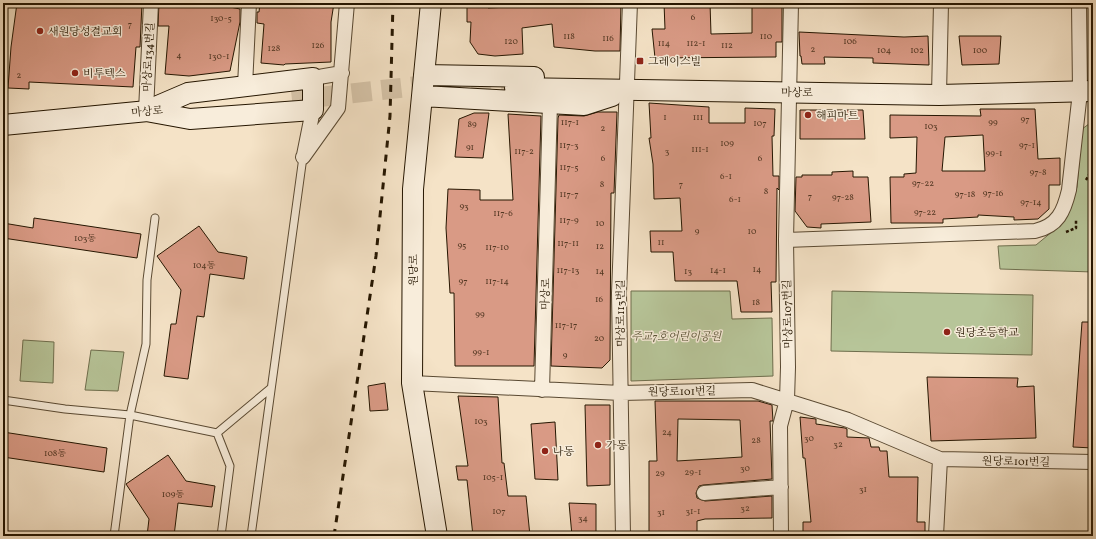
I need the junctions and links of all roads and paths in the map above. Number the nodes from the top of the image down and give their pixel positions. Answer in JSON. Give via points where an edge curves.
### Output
{"nodes":[{"id":1,"x":151,"y":3,"type":"edge"},
{"id":2,"x":249,"y":3,"type":"edge"},
{"id":3,"x":347,"y":3,"type":"edge"},
{"id":4,"x":431,"y":3,"type":"edge"},
{"id":5,"x":630,"y":3,"type":"edge"},
{"id":6,"x":791,"y":3,"type":"edge"},
{"id":7,"x":941,"y":3,"type":"edge"},
{"id":8,"x":1079,"y":3,"type":"edge"},
{"id":9,"x":342,"y":73,"type":"junction"},
{"id":10,"x":424,"y":75,"type":"junction"},
{"id":11,"x":313,"y":78,"type":"junction"},
{"id":12,"x":245,"y":86,"type":"junction"},
{"id":13,"x":514,"y":88,"type":"tunnel mouth"},
{"id":14,"x":628,"y":91,"type":"junction"},
{"id":15,"x":789,"y":92,"type":"junction"},
{"id":16,"x":1086,"y":92,"type":"edge"},
{"id":17,"x":939,"y":95,"type":"junction"},
{"id":18,"x":422,"y":96,"type":"junction"},
{"id":19,"x":292,"y":100,"type":"tunnel mouth"},
{"id":20,"x":550,"y":103,"type":"junction"},
{"id":21,"x":313,"y":110,"type":"junction"},
{"id":22,"x":146,"y":111,"type":"junction"},
{"id":23,"x":3,"y":125,"type":"edge"},
{"id":24,"x":303,"y":157,"type":"junction"},
{"id":25,"x":155,"y":218,"type":"dead end"},
{"id":26,"x":786,"y":240,"type":"junction"},
{"id":27,"x":412,"y":383,"type":"junction"},
{"id":28,"x":271,"y":388,"type":"junction"},
{"id":29,"x":542,"y":390,"type":"junction"},
{"id":30,"x":621,"y":393,"type":"junction"},
{"id":31,"x":3,"y":400,"type":"edge"},
{"id":32,"x":787,"y":400,"type":"junction"},
{"id":33,"x":130,"y":415,"type":"junction"},
{"id":34,"x":217,"y":433,"type":"junction"},
{"id":35,"x":940,"y":459,"type":"junction"},
{"id":36,"x":1093,"y":462,"type":"edge"},
{"id":37,"x":781,"y":487,"type":"junction"},
{"id":38,"x":704,"y":493,"type":"dead end"},
{"id":39,"x":114,"y":536,"type":"edge"},
{"id":40,"x":221,"y":536,"type":"edge"},
{"id":41,"x":251,"y":536,"type":"edge"},
{"id":42,"x":436,"y":536,"type":"edge"},
{"id":43,"x":623,"y":536,"type":"edge"},
{"id":44,"x":781,"y":536,"type":"edge"},
{"id":45,"x":936,"y":536,"type":"edge"}],
"edges":[{"from":1,"to":22,"type":"street","name":"마상로134번길"},
{"from":2,"to":12,"type":"street"},
{"from":3,"to":9,"type":"street"},
{"from":4,"to":10,"type":"street","name":"원당로"},
{"from":5,"to":14,"type":"street","name":"마상로113번길"},
{"from":6,"to":15,"type":"street","name":"마상로107번길"},
{"from":7,"to":17,"type":"street"},
{"from":8,"to":16,"type":"street"},
{"from":9,"to":11,"type":"street"},
{"from":9,"to":24,"type":"street","via":[[338,108]]},
{"from":10,"to":14,"type":"street","via":[[584,79]]},
{"from":10,"to":18,"type":"street","name":"원당로"},
{"from":11,"to":12,"type":"street"},
{"from":11,"to":21,"type":"street"},
{"from":12,"to":22,"type":"street","via":[[188,93]]},
{"from":13,"to":14,"type":"street","name":"마상로"},
{"from":14,"to":15,"type":"street","name":"마상로"},
{"from":14,"to":20,"type":"street","via":[[584,105]]},
{"from":14,"to":30,"type":"street","name":"마상로113번길","via":[[620,293]]},
{"from":15,"to":17,"type":"street","name":"마상로"},
{"from":15,"to":26,"type":"street","name":"마상로107번길"},
{"from":16,"to":17,"type":"street","name":"마상로"},
{"from":16,"to":26,"type":"street","via":[[1066,204],[1055,222],[1046,228],[1004,232]]},
{"from":18,"to":20,"type":"street"},
{"from":18,"to":27,"type":"street","name":"원당로","via":[[413,189]]},
{"from":19,"to":22,"type":"street","name":"마상로"},
{"from":20,"to":29,"type":"street","name":"마상로"},
{"from":21,"to":22,"type":"street","via":[[190,119]]},
{"from":21,"to":24,"type":"street"},
{"from":22,"to":23,"type":"street","name":"마상로"},
{"from":24,"to":28,"type":"lane"},
{"from":25,"to":33,"type":"lane","via":[[147,280],[146,344]]},
{"from":26,"to":32,"type":"street","name":"마상로107번길"},
{"from":27,"to":29,"type":"street","name":"원당로101번길"},
{"from":27,"to":42,"type":"street","name":"원당로"},
{"from":28,"to":34,"type":"lane"},
{"from":28,"to":41,"type":"lane"},
{"from":29,"to":30,"type":"street","name":"원당로101번길"},
{"from":30,"to":32,"type":"street","name":"원당로101번길","via":[[752,390]]},
{"from":30,"to":43,"type":"street","name":"마상로113번길"},
{"from":31,"to":33,"type":"lane"},
{"from":32,"to":35,"type":"street","name":"원당로101번길","via":[[848,420]]},
{"from":32,"to":37,"type":"street","name":"마상로107번길","via":[[780,426]]},
{"from":33,"to":34,"type":"lane"},
{"from":33,"to":39,"type":"lane"},
{"from":34,"to":40,"type":"lane","via":[[230,466]]},
{"from":35,"to":36,"type":"street","name":"원당로101번길"},
{"from":35,"to":45,"type":"street"},
{"from":37,"to":38,"type":"street"},
{"from":37,"to":44,"type":"street","name":"마상로107번길"}]}
